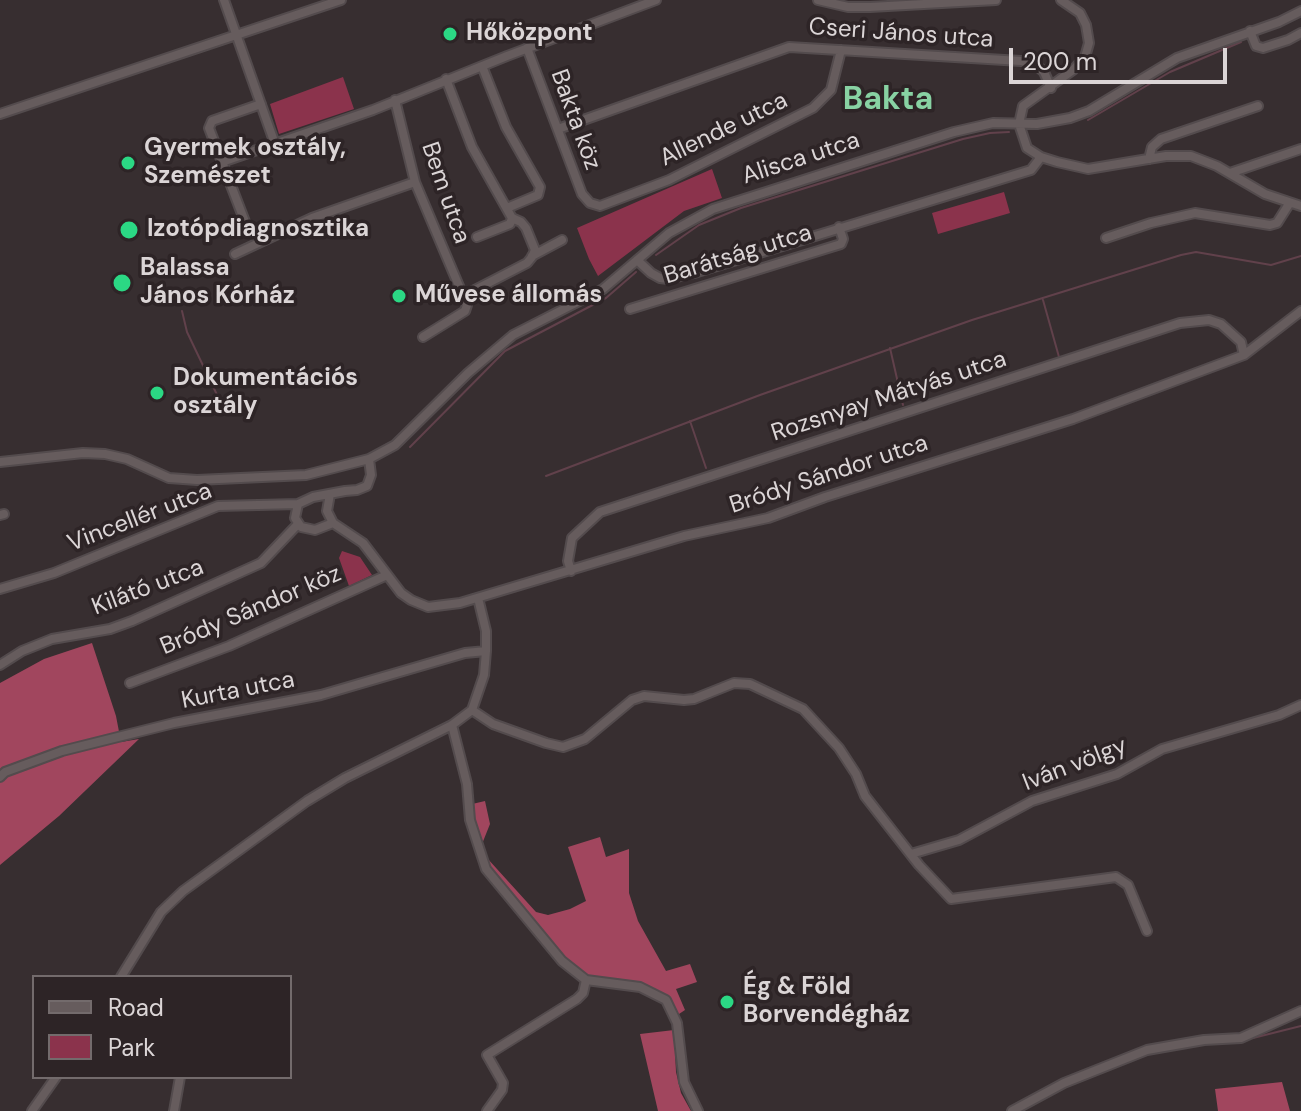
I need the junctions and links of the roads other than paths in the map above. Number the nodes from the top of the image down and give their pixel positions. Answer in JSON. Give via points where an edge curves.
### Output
{"nodes":[{"id":1,"x":224,"y":0,"type":"edge"},
{"id":2,"x":341,"y":0,"type":"edge"},
{"id":3,"x":656,"y":0,"type":"edge"},
{"id":4,"x":818,"y":0,"type":"edge"},
{"id":5,"x":996,"y":0,"type":"edge"},
{"id":6,"x":1061,"y":0,"type":"edge"},
{"id":7,"x":1301,"y":11,"type":"edge"},
{"id":8,"x":1250,"y":31,"type":"junction"},
{"id":9,"x":1301,"y":33,"type":"edge"},
{"id":10,"x":236,"y":36,"type":"junction"},
{"id":11,"x":527,"y":48,"type":"junction"},
{"id":12,"x":841,"y":50,"type":"junction"},
{"id":13,"x":482,"y":66,"type":"junction"},
{"id":14,"x":446,"y":79,"type":"junction"},
{"id":15,"x":1051,"y":88,"type":"junction"},
{"id":16,"x":395,"y":100,"type":"junction"},
{"id":17,"x":261,"y":104,"type":"junction"},
{"id":18,"x":1258,"y":106,"type":"dead end"},
{"id":19,"x":0,"y":114,"type":"edge"},
{"id":20,"x":1019,"y":124,"type":"junction"},
{"id":21,"x":558,"y":129,"type":"junction"},
{"id":22,"x":275,"y":144,"type":"junction"},
{"id":23,"x":1301,"y":149,"type":"edge"},
{"id":24,"x":1041,"y":157,"type":"junction"},
{"id":25,"x":1149,"y":159,"type":"junction"},
{"id":26,"x":222,"y":162,"type":"junction"},
{"id":27,"x":1230,"y":173,"type":"junction"},
{"id":28,"x":415,"y":182,"type":"junction"},
{"id":29,"x":590,"y":203,"type":"joint"},
{"id":30,"x":1289,"y":204,"type":"junction"},
{"id":31,"x":1301,"y":206,"type":"edge"},
{"id":32,"x":507,"y":208,"type":"junction"},
{"id":33,"x":512,"y":218,"type":"junction"},
{"id":34,"x":247,"y":227,"type":"dead end"},
{"id":35,"x":839,"y":227,"type":"junction"},
{"id":36,"x":477,"y":237,"type":"dead end"},
{"id":37,"x":1106,"y":238,"type":"dead end"},
{"id":38,"x":562,"y":240,"type":"dead end"},
{"id":39,"x":235,"y":254,"type":"dead end"},
{"id":40,"x":532,"y":257,"type":"junction"},
{"id":41,"x":637,"y":260,"type":"junction"},
{"id":42,"x":463,"y":296,"type":"junction"},
{"id":43,"x":630,"y":309,"type":"dead end"},
{"id":44,"x":1301,"y":311,"type":"edge"},
{"id":45,"x":423,"y":337,"type":"dead end"},
{"id":46,"x":1244,"y":355,"type":"junction"},
{"id":47,"x":369,"y":459,"type":"junction"},
{"id":48,"x":0,"y":462,"type":"edge"},
{"id":49,"x":330,"y":494,"type":"junction"},
{"id":50,"x":298,"y":504,"type":"junction"},
{"id":51,"x":333,"y":523,"type":"junction"},
{"id":52,"x":298,"y":524,"type":"junction"},
{"id":53,"x":571,"y":571,"type":"junction"},
{"id":54,"x":387,"y":575,"type":"junction"},
{"id":55,"x":0,"y":589,"type":"edge"},
{"id":56,"x":478,"y":598,"type":"junction"},
{"id":57,"x":486,"y":651,"type":"junction"},
{"id":58,"x":0,"y":665,"type":"edge"},
{"id":59,"x":130,"y":683,"type":"dead end"},
{"id":60,"x":1301,"y":705,"type":"edge"},
{"id":61,"x":472,"y":710,"type":"junction"},
{"id":62,"x":452,"y":725,"type":"junction"},
{"id":63,"x":0,"y":777,"type":"edge"},
{"id":64,"x":911,"y":854,"type":"junction"},
{"id":65,"x":1147,"y":931,"type":"dead end"},
{"id":66,"x":122,"y":975,"type":"edge"},
{"id":67,"x":586,"y":980,"type":"junction"},
{"id":68,"x":1301,"y":1011,"type":"edge"},
{"id":69,"x":55,"y":1079,"type":"edge"},
{"id":70,"x":180,"y":1079,"type":"edge"},
{"id":71,"x":32,"y":1111,"type":"edge"},
{"id":72,"x":174,"y":1111,"type":"edge"},
{"id":73,"x":487,"y":1111,"type":"edge"},
{"id":74,"x":698,"y":1111,"type":"edge"},
{"id":75,"x":1012,"y":1111,"type":"edge"}],
"edges":[{"from":1,"to":10,"type":"street"},
{"from":2,"to":10,"type":"street"},
{"from":3,"to":11,"type":"street"},
{"from":4,"to":5,"type":"street","via":[[870,7]]},
{"from":6,"to":15,"type":"street","via":[[1080,13],[1089,43],[1085,57]]},
{"from":7,"to":8,"type":"street","name":"Alisca utca"},
{"from":8,"to":9,"type":"street","via":[[1256,46],[1263,48]]},
{"from":8,"to":20,"type":"street","name":"Alisca utca","via":[[1177,58],[1084,113],[1055,122]]},
{"from":10,"to":17,"type":"street"},
{"from":10,"to":19,"type":"street"},
{"from":11,"to":13,"type":"street"},
{"from":11,"to":21,"type":"street","name":"Bakta köz"},
{"from":12,"to":15,"type":"street","name":"Cseri János utca","via":[[1021,61],[1044,72]]},
{"from":12,"to":21,"type":"street","name":"Cseri János utca","via":[[789,47]]},
{"from":12,"to":29,"type":"street","name":"Allende utca","via":[[831,90],[813,108],[669,180],[604,205]]},
{"from":13,"to":14,"type":"street"},
{"from":13,"to":32,"type":"street","via":[[506,127],[540,187],[538,195]]},
{"from":14,"to":16,"type":"street"},
{"from":14,"to":32,"type":"street","via":[[472,147]]},
{"from":15,"to":20,"type":"street","via":[[1023,106]]},
{"from":16,"to":22,"type":"street"},
{"from":16,"to":28,"type":"street","name":"Bem utca"},
{"from":17,"to":22,"type":"street"},
{"from":17,"to":26,"type":"street","via":[[212,121],[209,128]]},
{"from":18,"to":25,"type":"street","via":[[1161,139]]},
{"from":20,"to":24,"type":"street","via":[[1027,148]]},
{"from":20,"to":41,"type":"street","name":"Alisca utca","via":[[993,123],[954,132],[713,209],[669,233]]},
{"from":21,"to":29,"type":"street","name":"Bakta köz"},
{"from":22,"to":26,"type":"street"},
{"from":23,"to":27,"type":"street"},
{"from":24,"to":25,"type":"street","via":[[1088,169]]},
{"from":24,"to":35,"type":"street","name":"Barátság utca","via":[[1031,170]]},
{"from":25,"to":27,"type":"street","via":[[1191,156]]},
{"from":26,"to":34,"type":"street"},
{"from":27,"to":30,"type":"street"},
{"from":28,"to":39,"type":"street","via":[[312,218]]},
{"from":28,"to":42,"type":"street","name":"Bem utca"},
{"from":30,"to":31,"type":"street"},
{"from":30,"to":37,"type":"street","via":[[1270,225],[1195,213]]},
{"from":32,"to":33,"type":"street"},
{"from":33,"to":36,"type":"street","via":[[510,224]]},
{"from":33,"to":40,"type":"street","via":[[526,228],[535,250]]},
{"from":35,"to":41,"type":"street","name":"Barátság utca","via":[[668,279]]},
{"from":35,"to":43,"type":"street","name":"Barátság utca","via":[[841,244]]},
{"from":38,"to":40,"type":"street"},
{"from":40,"to":42,"type":"street"},
{"from":41,"to":47,"type":"street","name":"Alisca utca","via":[[603,289],[513,335],[395,445]]},
{"from":42,"to":45,"type":"street","via":[[465,311]]},
{"from":44,"to":46,"type":"street","name":"Bródy Sándor utca"},
{"from":46,"to":53,"type":"street","name":"Bródy Sándor utca","via":[[1073,419],[768,518],[684,536]]},
{"from":46,"to":53,"type":"street","name":"Rozsnyay Mátyás utca","via":[[1241,342],[1221,324],[1180,323],[600,512],[572,538]]},
{"from":47,"to":48,"type":"street","name":"Alisca utca","via":[[306,475],[197,480],[169,478],[105,454]]},
{"from":47,"to":49,"type":"street","name":"Vincellér utca","via":[[367,486]]},
{"from":49,"to":50,"type":"street","name":"Vincellér utca"},
{"from":49,"to":51,"type":"street","via":[[327,511]]},
{"from":50,"to":52,"type":"street"},
{"from":50,"to":55,"type":"street","name":"Vincellér utca","via":[[218,506],[54,573]]},
{"from":51,"to":52,"type":"street","via":[[315,530]]},
{"from":51,"to":54,"type":"street","name":"Bródy Sándor utca","via":[[363,543]]},
{"from":52,"to":58,"type":"street","name":"Kilátó utca","via":[[261,563],[132,621],[52,639]]},
{"from":53,"to":56,"type":"street","name":"Bródy Sándor utca"},
{"from":54,"to":56,"type":"street","name":"Bródy Sándor utca","via":[[401,593],[428,607]]},
{"from":54,"to":59,"type":"street","name":"Bródy Sándor köz","via":[[229,646]]},
{"from":56,"to":57,"type":"street"},
{"from":57,"to":61,"type":"street"},
{"from":57,"to":63,"type":"street","name":"Kurta utca","via":[[321,695],[62,751]]},
{"from":60,"to":64,"type":"street","name":"Iván völgy","via":[[1162,749],[1117,774],[1032,801],[959,840]]},
{"from":61,"to":62,"type":"street"},
{"from":61,"to":64,"type":"street","via":[[493,724],[563,747],[585,739],[632,700],[694,699],[734,683],[750,684],[803,709],[839,748],[865,796]]},
{"from":62,"to":66,"type":"street","via":[[307,801],[183,891],[161,912]]},
{"from":62,"to":67,"type":"street","via":[[476,846],[486,869],[562,961]]},
{"from":64,"to":65,"type":"street","via":[[951,899],[1116,877],[1128,885]]},
{"from":67,"to":73,"type":"street","via":[[577,999],[487,1055],[503,1083]]},
{"from":67,"to":74,"type":"street","via":[[640,987],[666,1000],[677,1023],[684,1082]]},
{"from":68,"to":75,"type":"street","via":[[1241,1038],[1147,1050],[1064,1083]]},
{"from":69,"to":71,"type":"street"},
{"from":70,"to":72,"type":"street"}]}
